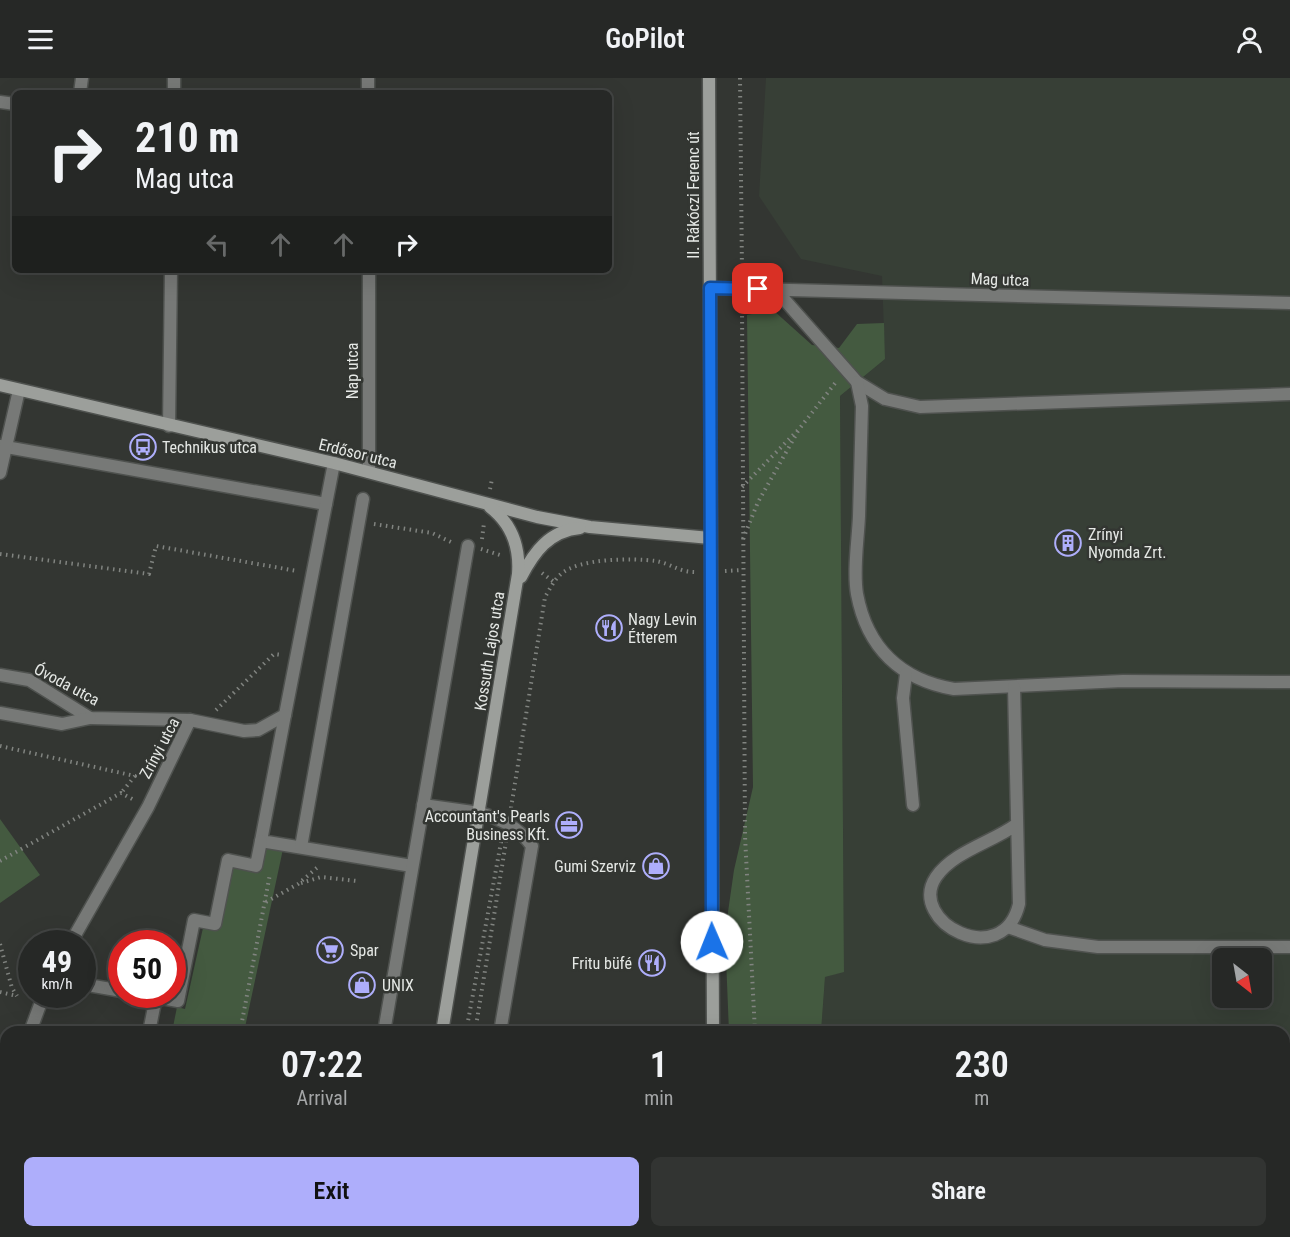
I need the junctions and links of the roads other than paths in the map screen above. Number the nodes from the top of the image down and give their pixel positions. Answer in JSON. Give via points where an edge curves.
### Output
{"nodes":[{"id":1,"x":709,"y":78,"type":"edge"},
{"id":2,"x":171,"y":273,"type":"edge"},
{"id":3,"x":369,"y":273,"type":"edge"},
{"id":4,"x":710,"y":288,"type":"junction"},
{"id":5,"x":775,"y":289,"type":"junction"},
{"id":6,"x":1290,"y":303,"type":"edge"},
{"id":7,"x":857,"y":382,"type":"junction"},
{"id":8,"x":0,"y":385,"type":"edge"},
{"id":9,"x":19,"y":390,"type":"junction"},
{"id":10,"x":1290,"y":394,"type":"edge"},
{"id":11,"x":169,"y":426,"type":"junction"},
{"id":12,"x":3,"y":447,"type":"edge"},
{"id":13,"x":334,"y":463,"type":"junction"},
{"id":14,"x":369,"y":472,"type":"junction"},
{"id":15,"x":0,"y":473,"type":"edge"},
{"id":16,"x":363,"y":499,"type":"dead end"},
{"id":17,"x":326,"y":504,"type":"junction"},
{"id":18,"x":486,"y":505,"type":"junction"},
{"id":19,"x":590,"y":527,"type":"junction"},
{"id":20,"x":710,"y":537,"type":"junction"},
{"id":21,"x":468,"y":546,"type":"road end"},
{"id":22,"x":515,"y":588,"type":"junction"},
{"id":23,"x":906,"y":674,"type":"junction"},
{"id":24,"x":0,"y":675,"type":"edge"},
{"id":25,"x":1290,"y":682,"type":"edge"},
{"id":26,"x":1014,"y":687,"type":"junction"},
{"id":27,"x":0,"y":713,"type":"edge"},
{"id":28,"x":285,"y":715,"type":"junction"},
{"id":29,"x":90,"y":718,"type":"junction"},
{"id":30,"x":196,"y":721,"type":"junction"},
{"id":31,"x":423,"y":805,"type":"junction"},
{"id":32,"x":913,"y":805,"type":"dead end"},
{"id":33,"x":480,"y":813,"type":"junction"},
{"id":34,"x":1017,"y":824,"type":"junction"},
{"id":35,"x":261,"y":840,"type":"junction"},
{"id":36,"x":302,"y":847,"type":"junction"},
{"id":37,"x":412,"y":866,"type":"junction"},
{"id":38,"x":1008,"y":927,"type":"junction"},
{"id":39,"x":78,"y":930,"type":"edge"},
{"id":40,"x":1290,"y":947,"type":"edge"},
{"id":41,"x":186,"y":960,"type":"edge"},
{"id":42,"x":39,"y":1008,"type":"edge"},
{"id":43,"x":150,"y":1008,"type":"edge"},
{"id":44,"x":32,"y":1026,"type":"edge"},
{"id":45,"x":149,"y":1026,"type":"edge"},
{"id":46,"x":385,"y":1026,"type":"edge"},
{"id":47,"x":443,"y":1026,"type":"edge"},
{"id":48,"x":501,"y":1026,"type":"edge"},
{"id":49,"x":714,"y":1026,"type":"edge"}],
"edges":[{"from":1,"to":4,"type":"street","name":"II. Rákóczi Ferenc út"},
{"from":2,"to":11,"type":"street"},
{"from":3,"to":14,"type":"street","name":"Nap utca"},
{"from":4,"to":5,"type":"street","name":"Mag utca"},
{"from":4,"to":20,"type":"street","name":"II. Rákóczi Ferenc út"},
{"from":5,"to":6,"type":"street","name":"Mag utca"},
{"from":5,"to":7,"type":"street"},
{"from":7,"to":10,"type":"street","via":[[885,399],[920,407]]},
{"from":7,"to":23,"type":"street","via":[[862,406],[857,591],[872,635]]},
{"from":8,"to":9,"type":"street","name":"Erdősor utca"},
{"from":9,"to":11,"type":"street","name":"Erdősor utca"},
{"from":9,"to":12,"type":"street"},
{"from":11,"to":13,"type":"street","name":"Erdősor utca"},
{"from":12,"to":15,"type":"street"},
{"from":12,"to":17,"type":"street"},
{"from":13,"to":14,"type":"street","name":"Erdősor utca"},
{"from":13,"to":17,"type":"street"},
{"from":14,"to":18,"type":"street","name":"Erdősor utca"},
{"from":16,"to":36,"type":"street"},
{"from":17,"to":28,"type":"street"},
{"from":18,"to":19,"type":"street","name":"Erdősor utca"},
{"from":18,"to":22,"type":"street","name":"Kossuth Lajos utca","via":[[510,529],[519,561]]},
{"from":19,"to":20,"type":"street","name":"Erdősor utca"},
{"from":19,"to":22,"type":"street","via":[[550,538],[539,547]]},
{"from":20,"to":49,"type":"street","name":"II. Rákóczi Ferenc út"},
{"from":21,"to":31,"type":"street"},
{"from":22,"to":33,"type":"street","name":"Kossuth Lajos utca"},
{"from":23,"to":26,"type":"street","via":[[928,685],[954,689]]},
{"from":23,"to":32,"type":"street","via":[[903,698]]},
{"from":24,"to":29,"type":"street","name":"Óvoda utca","via":[[29,680]]},
{"from":25,"to":26,"type":"street","via":[[1123,681]]},
{"from":26,"to":34,"type":"street"},
{"from":27,"to":29,"type":"street","via":[[62,724]]},
{"from":28,"to":30,"type":"street","name":"Zrínyi utca","via":[[258,730],[244,731]]},
{"from":28,"to":35,"type":"street"},
{"from":29,"to":30,"type":"street","name":"Óvoda utca"},
{"from":30,"to":39,"type":"street","name":"Zrínyi utca"},
{"from":31,"to":33,"type":"street"},
{"from":31,"to":37,"type":"street"},
{"from":33,"to":47,"type":"street","name":"Kossuth Lajos utca"},
{"from":33,"to":48,"type":"street","via":[[509,822],[532,846]]},
{"from":34,"to":38,"type":"street","via":[[1019,904]]},
{"from":34,"to":38,"type":"street","via":[[946,866],[935,878],[932,896],[945,926],[961,935],[981,938]]},
{"from":35,"to":36,"type":"street"},
{"from":35,"to":41,"type":"street","via":[[256,866],[228,860],[215,924],[194,920]]},
{"from":36,"to":37,"type":"street"},
{"from":37,"to":46,"type":"street"},
{"from":38,"to":40,"type":"street","via":[[1044,940],[1098,947]]},
{"from":42,"to":44,"type":"street"},
{"from":43,"to":45,"type":"street"}]}
